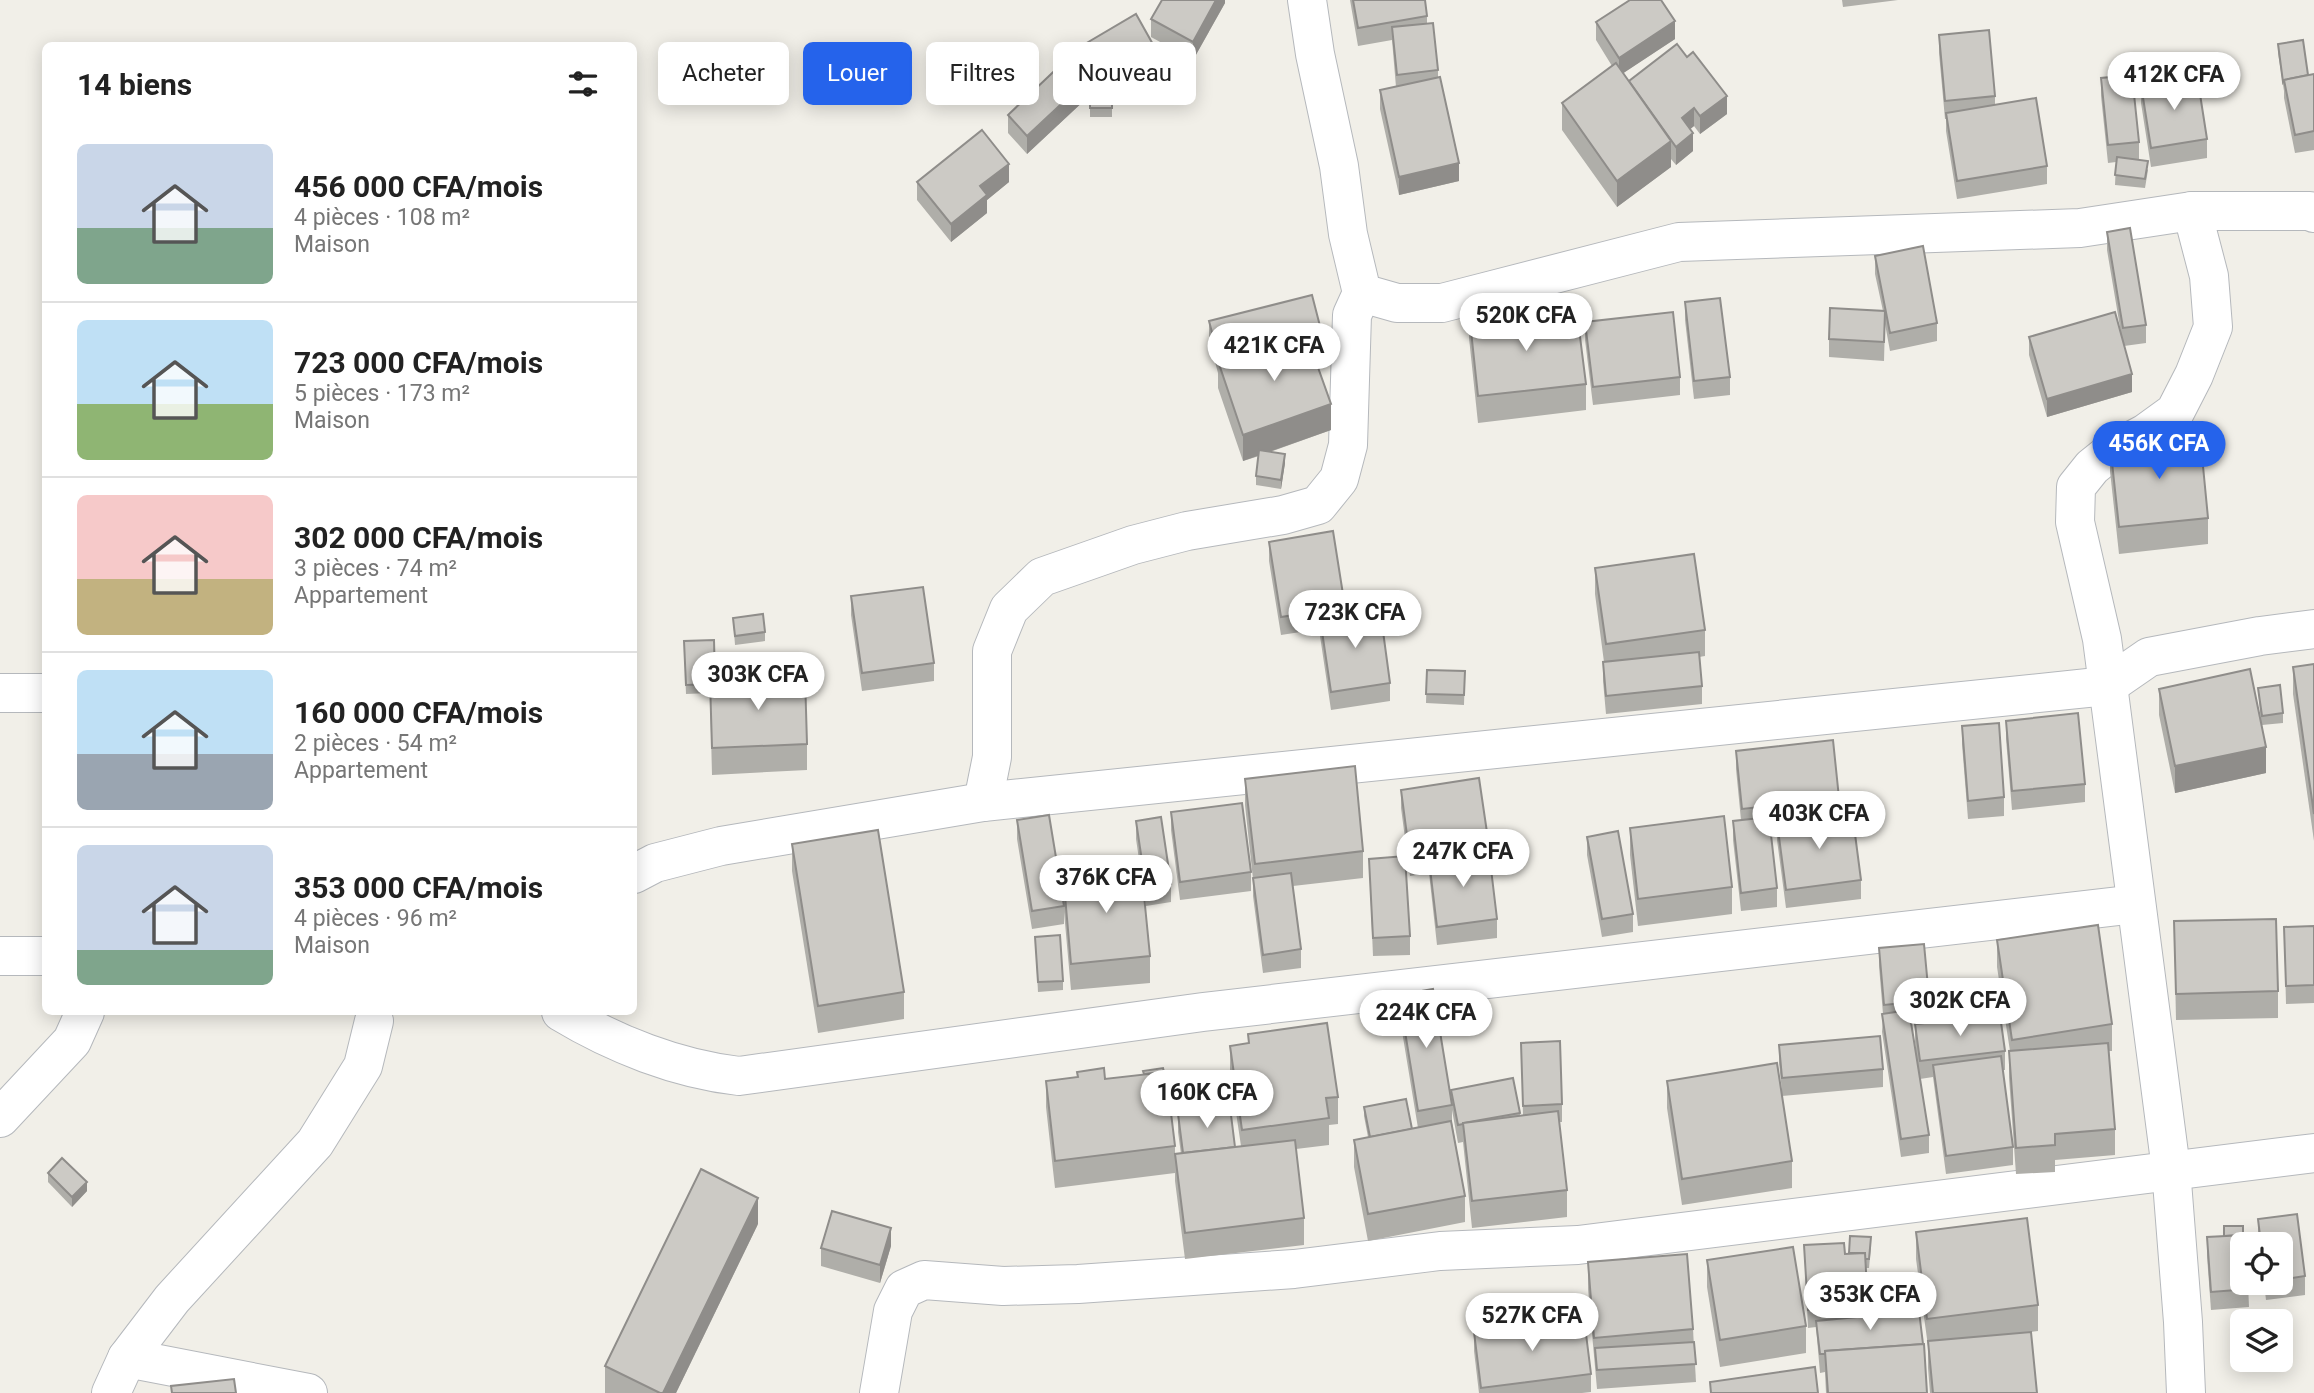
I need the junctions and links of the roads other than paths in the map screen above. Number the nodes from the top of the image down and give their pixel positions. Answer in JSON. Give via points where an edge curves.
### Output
{"nodes":[{"id":1,"x":1307,"y":0,"type":"edge"},
{"id":2,"x":2192,"y":211,"type":"junction"},
{"id":3,"x":2314,"y":213,"type":"edge"},
{"id":4,"x":1362,"y":293,"type":"junction"},
{"id":5,"x":2314,"y":629,"type":"edge"},
{"id":6,"x":2107,"y":686,"type":"junction"},
{"id":7,"x":0,"y":693,"type":"edge"},
{"id":8,"x":42,"y":694,"type":"edge"},
{"id":9,"x":983,"y":803,"type":"junction"},
{"id":10,"x":637,"y":872,"type":"edge"},
{"id":11,"x":2136,"y":904,"type":"junction"},
{"id":12,"x":0,"y":956,"type":"edge"},
{"id":13,"x":42,"y":956,"type":"edge"},
{"id":14,"x":84,"y":1015,"type":"edge"},
{"id":15,"x":377,"y":1015,"type":"edge"},
{"id":16,"x":567,"y":1015,"type":"edge"},
{"id":17,"x":0,"y":1118,"type":"edge"},
{"id":18,"x":2314,"y":1153,"type":"edge"},
{"id":19,"x":2171,"y":1169,"type":"junction"},
{"id":20,"x":127,"y":1358,"type":"junction"},
{"id":21,"x":111,"y":1393,"type":"edge"},
{"id":22,"x":309,"y":1393,"type":"edge"},
{"id":23,"x":879,"y":1393,"type":"edge"},
{"id":24,"x":2186,"y":1393,"type":"edge"}],
"edges":[{"from":1,"to":4,"type":"street"},
{"from":2,"to":3,"type":"street"},
{"from":2,"to":4,"type":"street","via":[[2080,228],[1679,242],[1442,303],[1396,303]]},
{"from":2,"to":6,"type":"street","via":[[2209,276],[2213,327],[2194,374],[2175,412],[2092,467],[2076,487],[2074,522],[2102,639]]},
{"from":4,"to":9,"type":"street","via":[[1352,315],[1348,445],[1339,479],[1318,505],[1186,531],[1123,549],[1042,577],[1009,609],[992,651],[992,757]]},
{"from":5,"to":6,"type":"street","via":[[2149,657]]},
{"from":6,"to":9,"type":"street"},
{"from":6,"to":11,"type":"street"},
{"from":7,"to":8,"type":"street"},
{"from":9,"to":10,"type":"street","via":[[721,845]]},
{"from":11,"to":16,"type":"street","via":[[1203,1012],[739,1076],[658,1057]]},
{"from":11,"to":19,"type":"street"},
{"from":12,"to":13,"type":"street"},
{"from":14,"to":17,"type":"street","via":[[72,1041]]},
{"from":15,"to":20,"type":"street","via":[[363,1066],[316,1143],[172,1299]]},
{"from":18,"to":19,"type":"street"},
{"from":19,"to":23,"type":"street","via":[[1578,1245],[1440,1251],[1294,1269],[1078,1284],[1003,1286],[924,1280],[904,1289],[893,1311]]},
{"from":19,"to":24,"type":"street"},
{"from":20,"to":21,"type":"street"},
{"from":20,"to":22,"type":"street"}]}
